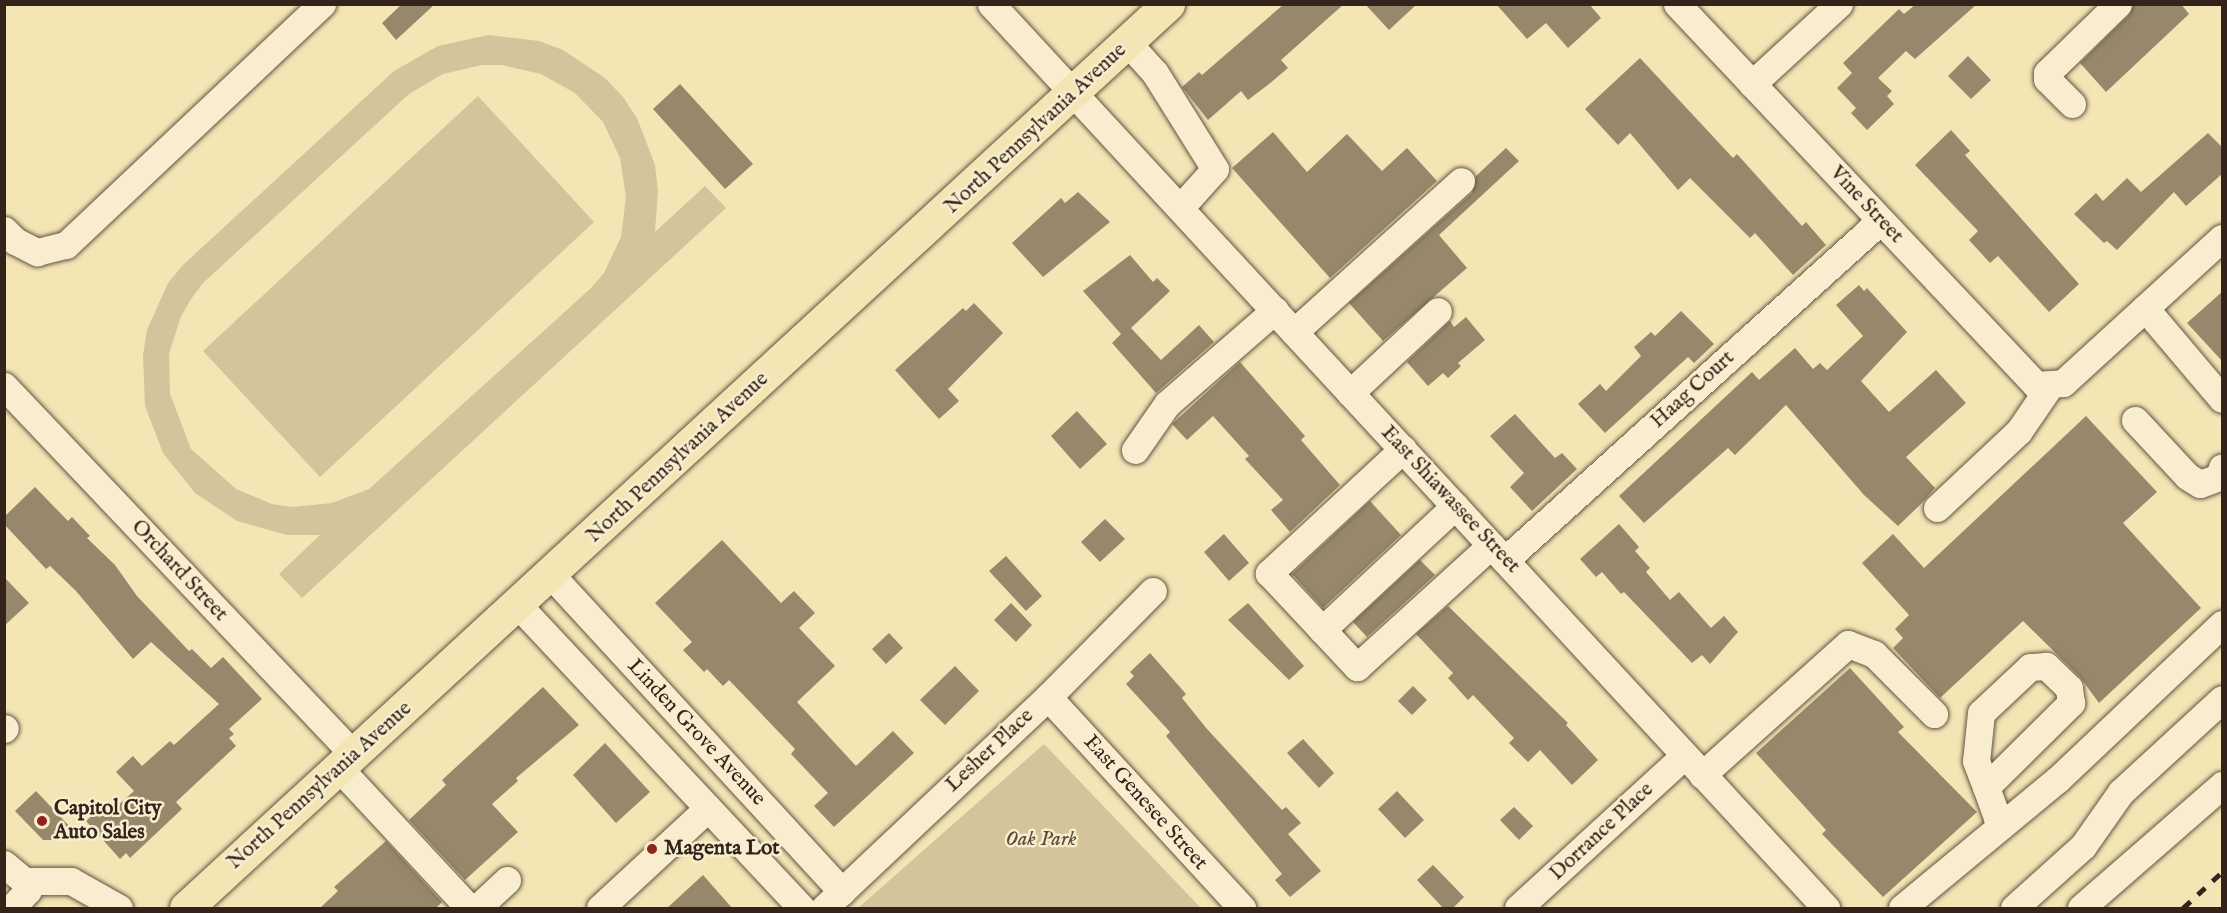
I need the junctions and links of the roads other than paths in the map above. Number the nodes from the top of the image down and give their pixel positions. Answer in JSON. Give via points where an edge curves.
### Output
{"nodes":[{"id":1,"x":322,"y":4,"type":"edge"},
{"id":2,"x":991,"y":4,"type":"edge"},
{"id":3,"x":1168,"y":4,"type":"edge"},
{"id":4,"x":1677,"y":4,"type":"edge"},
{"id":5,"x":1839,"y":4,"type":"edge"},
{"id":6,"x":2118,"y":4,"type":"edge"},
{"id":7,"x":1128,"y":43,"type":"junction"},
{"id":8,"x":1752,"y":84,"type":"junction"},
{"id":9,"x":1073,"y":94,"type":"junction"},
{"id":10,"x":2072,"y":104,"type":"dead end"},
{"id":11,"x":1461,"y":181,"type":"dead end"},
{"id":12,"x":1180,"y":208,"type":"junction"},
{"id":13,"x":1880,"y":221,"type":"junction"},
{"id":14,"x":4,"y":230,"type":"edge"},
{"id":15,"x":2223,"y":238,"type":"edge"},
{"id":16,"x":2145,"y":308,"type":"junction"},
{"id":17,"x":1275,"y":310,"type":"junction"},
{"id":18,"x":1438,"y":311,"type":"dead end"},
{"id":19,"x":1294,"y":332,"type":"junction"},
{"id":20,"x":2056,"y":385,"type":"junction"},
{"id":21,"x":4,"y":386,"type":"edge"},
{"id":22,"x":1350,"y":393,"type":"junction"},
{"id":23,"x":2223,"y":399,"type":"edge"},
{"id":24,"x":2135,"y":420,"type":"dead end"},
{"id":25,"x":1403,"y":449,"type":"junction"},
{"id":26,"x":1135,"y":450,"type":"dead end"},
{"id":27,"x":2223,"y":467,"type":"edge"},
{"id":28,"x":1455,"y":506,"type":"junction"},
{"id":29,"x":1937,"y":508,"type":"dead end"},
{"id":30,"x":1498,"y":552,"type":"junction"},
{"id":31,"x":551,"y":575,"type":"junction"},
{"id":32,"x":1153,"y":591,"type":"dead end"},
{"id":33,"x":518,"y":605,"type":"junction"},
{"id":34,"x":2223,"y":624,"type":"edge"},
{"id":35,"x":1322,"y":630,"type":"junction"},
{"id":36,"x":1048,"y":697,"type":"junction"},
{"id":37,"x":2223,"y":699,"type":"edge"},
{"id":38,"x":1934,"y":714,"type":"dead end"},
{"id":39,"x":346,"y":762,"type":"junction"},
{"id":40,"x":1694,"y":765,"type":"junction"},
{"id":41,"x":2223,"y":784,"type":"edge"},
{"id":42,"x":1986,"y":787,"type":"dead end"},
{"id":43,"x":708,"y":808,"type":"junction"},
{"id":44,"x":2000,"y":826,"type":"junction"},
{"id":45,"x":14,"y":873,"type":"edge"},
{"id":46,"x":507,"y":880,"type":"dead end"},
{"id":47,"x":833,"y":900,"type":"edge"},
{"id":48,"x":1912,"y":905,"type":"edge"},
{"id":49,"x":191,"y":907,"type":"edge"},
{"id":50,"x":12,"y":909,"type":"edge"},
{"id":51,"x":118,"y":909,"type":"edge"},
{"id":52,"x":469,"y":909,"type":"edge"},
{"id":53,"x":477,"y":909,"type":"edge"},
{"id":54,"x":600,"y":909,"type":"edge"},
{"id":55,"x":802,"y":909,"type":"edge"},
{"id":56,"x":1242,"y":909,"type":"edge"},
{"id":57,"x":1518,"y":909,"type":"edge"},
{"id":58,"x":1826,"y":909,"type":"edge"},
{"id":59,"x":2014,"y":909,"type":"edge"},
{"id":60,"x":2081,"y":909,"type":"edge"}],
"edges":[{"from":1,"to":14,"type":"street","via":[[66,245],[37,252],[15,241]]},
{"from":2,"to":9,"type":"street","name":"East Shiawassee Street"},
{"from":3,"to":7,"type":"main road","name":"North Pennsylvania Avenue"},
{"from":4,"to":8,"type":"street","name":"Vine Street"},
{"from":5,"to":8,"type":"street"},
{"from":6,"to":10,"type":"street","via":[[2047,73]]},
{"from":7,"to":9,"type":"main road","name":"North Pennsylvania Avenue"},
{"from":7,"to":12,"type":"street","via":[[1155,72],[1215,169]]},
{"from":8,"to":13,"type":"street","name":"Vine Street"},
{"from":9,"to":12,"type":"street","name":"East Shiawassee Street"},
{"from":9,"to":31,"type":"main road","name":"North Pennsylvania Avenue"},
{"from":11,"to":19,"type":"street"},
{"from":12,"to":17,"type":"street","name":"East Shiawassee Street"},
{"from":13,"to":20,"type":"street","name":"Vine Street","via":[[2024,375],[2036,385]]},
{"from":13,"to":30,"type":"street","name":"Haag Court"},
{"from":15,"to":16,"type":"street"},
{"from":16,"to":20,"type":"street"},
{"from":16,"to":23,"type":"street"},
{"from":17,"to":19,"type":"street","name":"East Shiawassee Street"},
{"from":17,"to":26,"type":"street","via":[[1167,404]]},
{"from":18,"to":22,"type":"street"},
{"from":19,"to":22,"type":"street","name":"East Shiawassee Street"},
{"from":20,"to":29,"type":"street","via":[[2019,431]]},
{"from":21,"to":39,"type":"street","name":"Orchard Street"},
{"from":22,"to":25,"type":"street","name":"East Shiawassee Street"},
{"from":24,"to":27,"type":"street","via":[[2187,476],[2200,484],[2219,477]]},
{"from":25,"to":28,"type":"street","name":"East Shiawassee Street"},
{"from":25,"to":35,"type":"street","via":[[1269,573]]},
{"from":28,"to":30,"type":"street","name":"East Shiawassee Street"},
{"from":28,"to":35,"type":"street"},
{"from":30,"to":35,"type":"street","name":"Haag Court","via":[[1357,667]]},
{"from":30,"to":40,"type":"street","name":"East Shiawassee Street"},
{"from":31,"to":33,"type":"main road","name":"North Pennsylvania Avenue"},
{"from":31,"to":47,"type":"street","name":"Linden Grove Avenue"},
{"from":32,"to":36,"type":"street","name":"Lesher Place"},
{"from":33,"to":39,"type":"main road","name":"North Pennsylvania Avenue"},
{"from":33,"to":43,"type":"street","name":"Linden Grove Avenue"},
{"from":34,"to":44,"type":"street","via":[[2057,780]]},
{"from":36,"to":47,"type":"street","name":"Lesher Place"},
{"from":36,"to":56,"type":"street","name":"East Genesee Street"},
{"from":37,"to":59,"type":"street","via":[[2121,792],[2083,846]]},
{"from":38,"to":40,"type":"street","name":"Dorrance Place","via":[[1874,654],[1848,644]]},
{"from":39,"to":49,"type":"main road","name":"North Pennsylvania Avenue"},
{"from":39,"to":52,"type":"street","name":"Orchard Street"},
{"from":40,"to":57,"type":"street","name":"Dorrance Place"},
{"from":40,"to":58,"type":"street","name":"East Shiawassee Street"},
{"from":41,"to":60,"type":"street"},
{"from":42,"to":44,"type":"street"},
{"from":43,"to":54,"type":"street"},
{"from":43,"to":55,"type":"street","name":"Linden Grove Avenue"},
{"from":44,"to":48,"type":"street"},
{"from":45,"to":50,"type":"street","via":[[28,890]]},
{"from":45,"to":51,"type":"street","via":[[71,881]]},
{"from":46,"to":53,"type":"street"}]}
